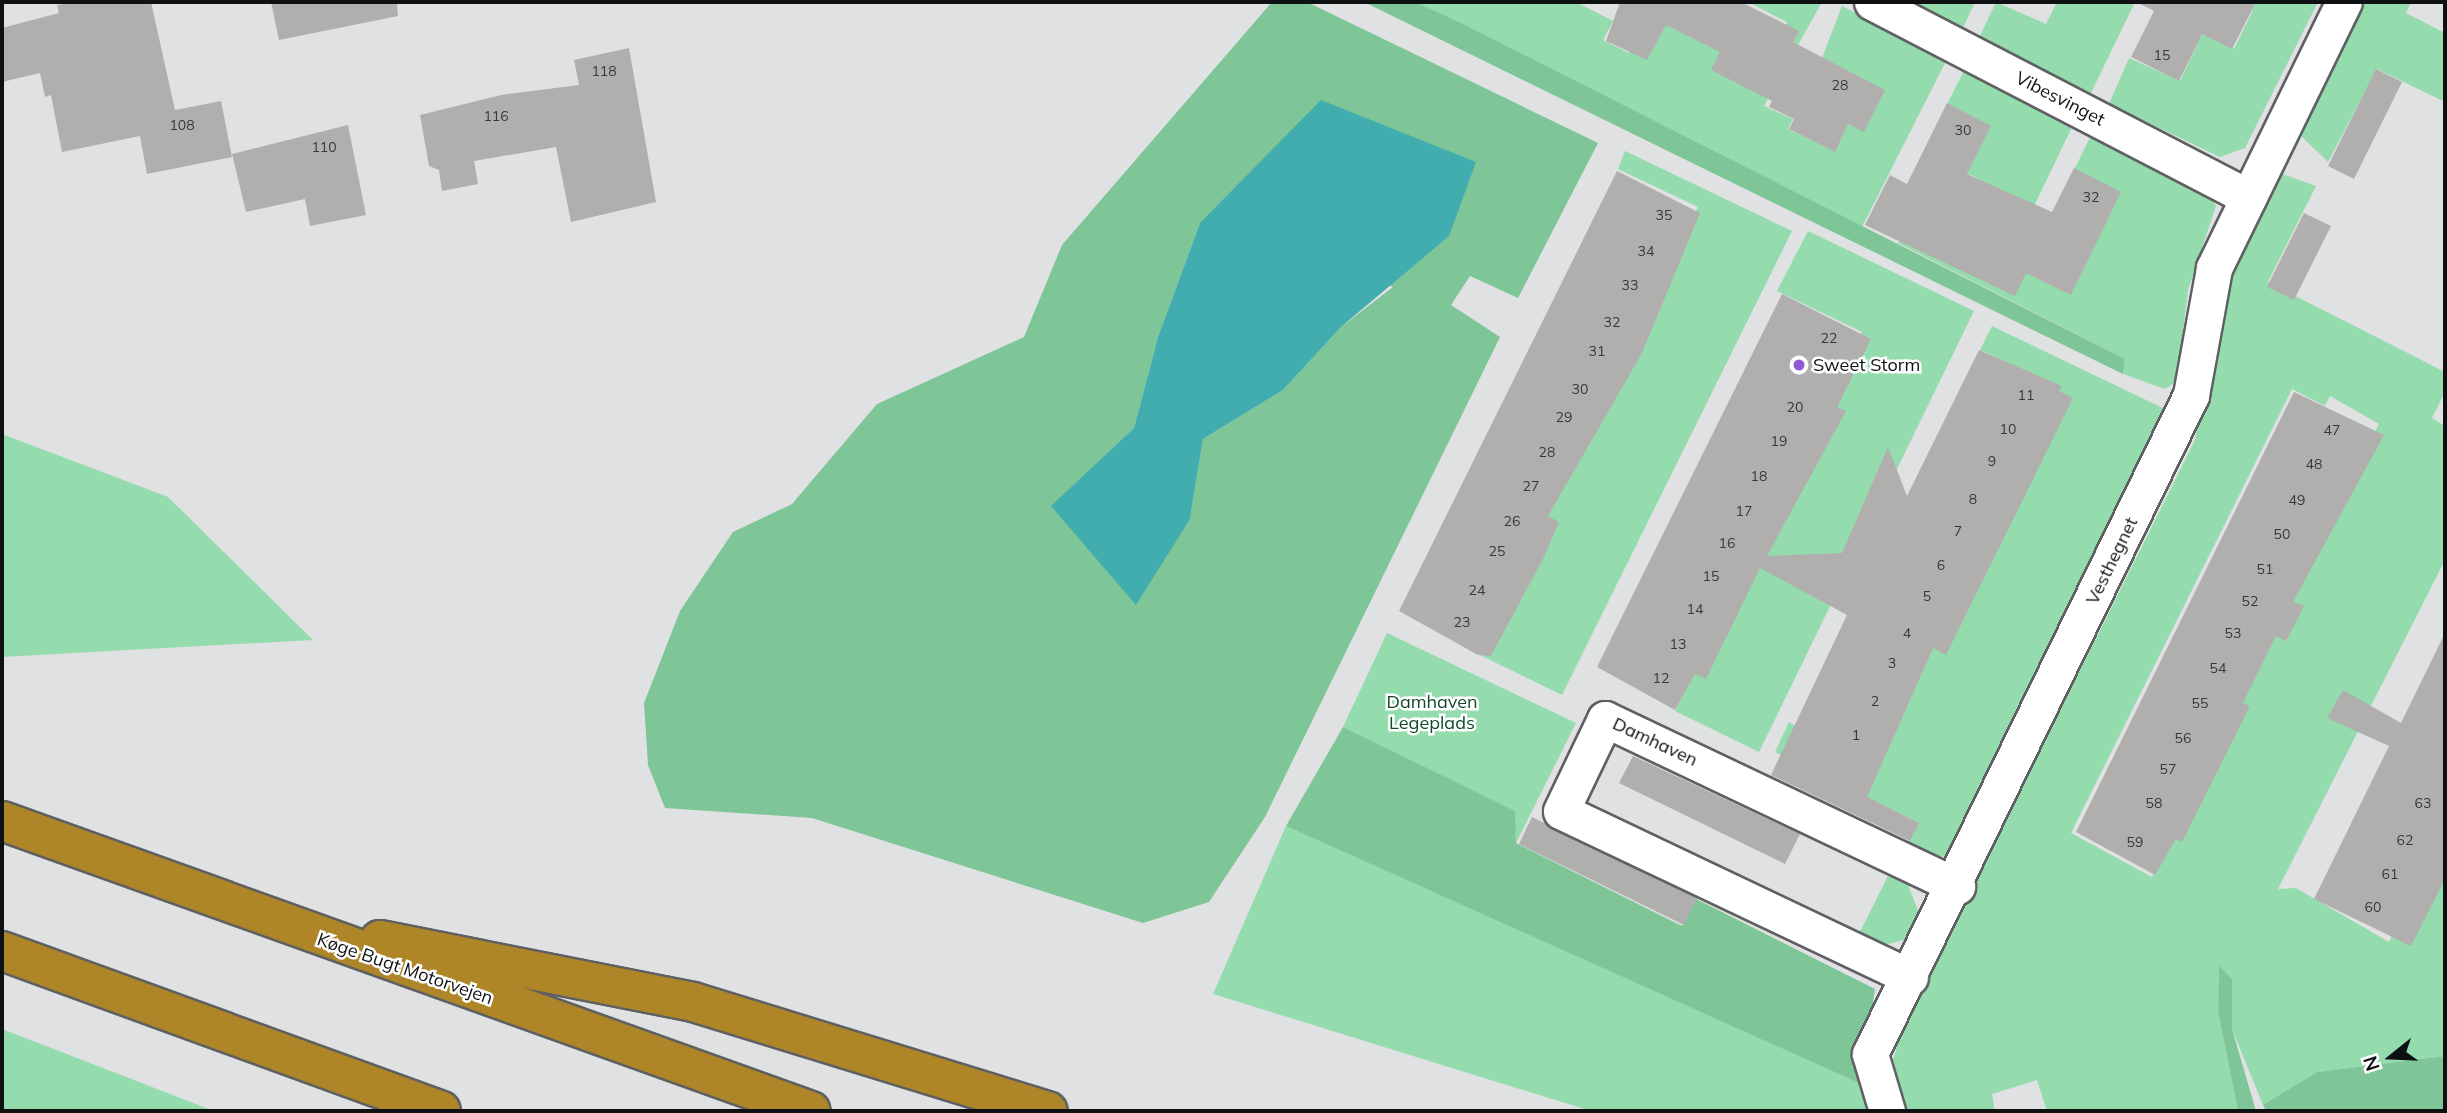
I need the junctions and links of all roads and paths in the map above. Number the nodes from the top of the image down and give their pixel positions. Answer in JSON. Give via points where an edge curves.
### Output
{"nodes":[{"id":1,"x":1872,"y":2,"type":"edge"},
{"id":2,"x":2344,"y":2,"type":"edge"},
{"id":3,"x":2248,"y":197,"type":"junction"},
{"id":4,"x":2,"y":821,"type":"edge"},
{"id":5,"x":1956,"y":886,"type":"junction"},
{"id":6,"x":246,"y":913,"type":"junction"},
{"id":7,"x":2,"y":951,"type":"edge"},
{"id":8,"x":1910,"y":977,"type":"junction"},
{"id":9,"x":441,"y":1111,"type":"edge"},
{"id":10,"x":811,"y":1111,"type":"edge"},
{"id":11,"x":1048,"y":1111,"type":"edge"},
{"id":12,"x":1887,"y":1111,"type":"edge"}],
"edges":[{"from":1,"to":3,"type":"street","name":"Vibesvinget"},
{"from":2,"to":3,"type":"street","name":"Vesthegnet"},
{"from":3,"to":5,"type":"street","name":"Vesthegnet","via":[[2214,268],[2191,395]]},
{"from":4,"to":6,"type":"highway","name":"Køge Bugt Motorvejen"},
{"from":5,"to":8,"type":"street","name":"Vesthegnet"},
{"from":5,"to":8,"type":"street","name":"Damhaven","via":[[1605,719],[1561,811]]},
{"from":6,"to":10,"type":"highway","name":"Køge Bugt Motorvejen"},
{"from":6,"to":11,"type":"highway","via":[[693,1002]]},
{"from":7,"to":9,"type":"highway"},
{"from":8,"to":12,"type":"street","name":"Vesthegnet","via":[[1870,1054]]}]}
